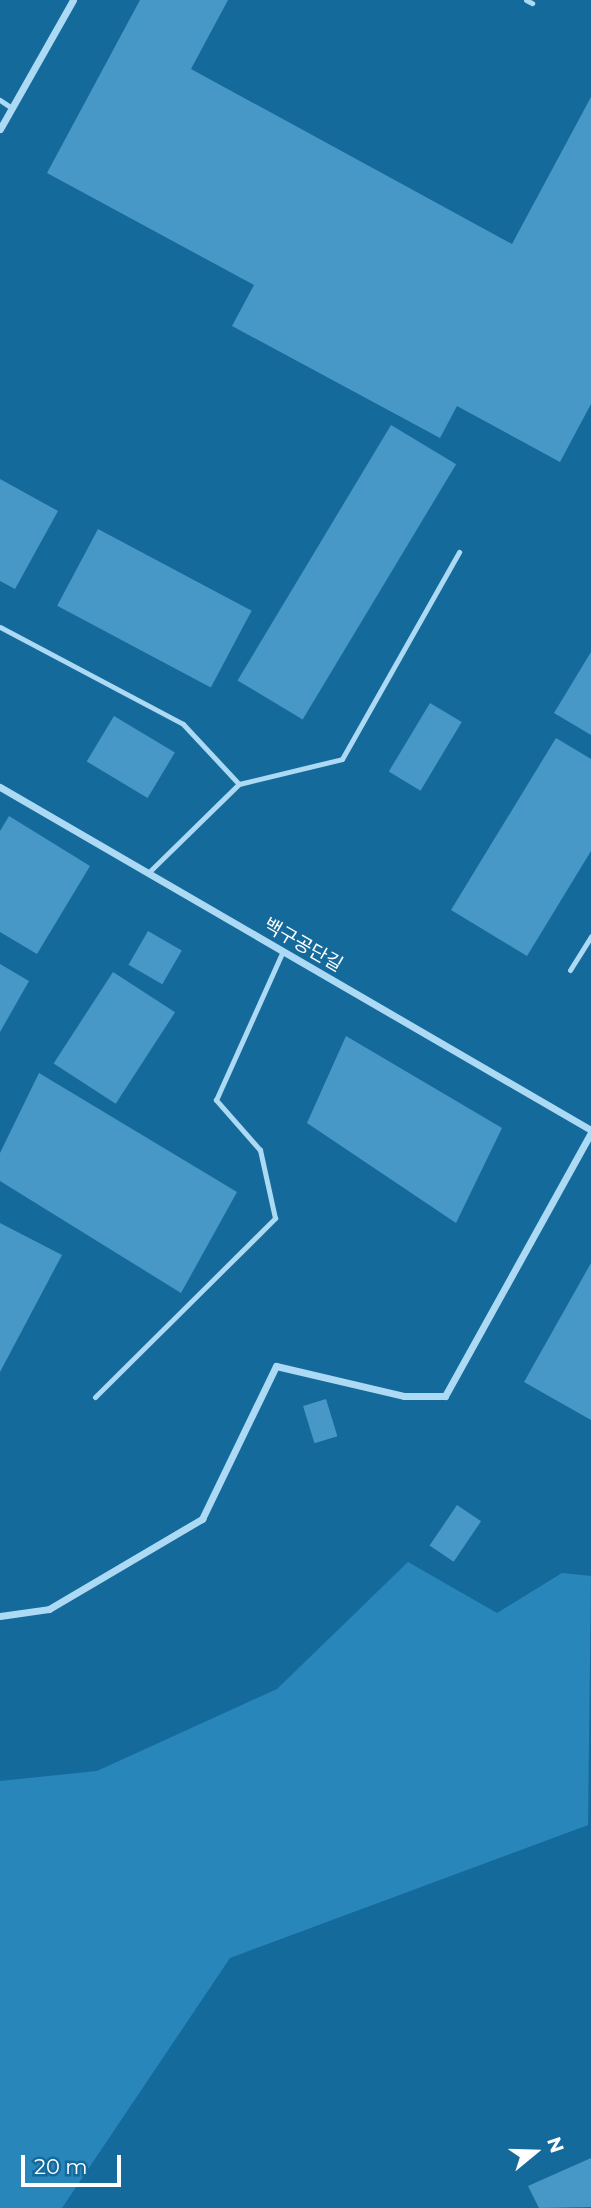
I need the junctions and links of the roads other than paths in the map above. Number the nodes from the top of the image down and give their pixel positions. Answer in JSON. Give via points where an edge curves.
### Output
{"nodes":[{"id":1,"x":73,"y":0,"type":"edge"},
{"id":2,"x":0,"y":100,"type":"edge"},
{"id":3,"x":12,"y":108,"type":"junction"},
{"id":4,"x":0,"y":130,"type":"edge"},
{"id":5,"x":459,"y":552,"type":"dead end"},
{"id":6,"x":0,"y":627,"type":"edge"},
{"id":7,"x":239,"y":783,"type":"junction"},
{"id":8,"x":0,"y":787,"type":"edge"},
{"id":9,"x":148,"y":873,"type":"junction"},
{"id":10,"x":591,"y":936,"type":"edge"},
{"id":11,"x":283,"y":951,"type":"junction"},
{"id":12,"x":570,"y":970,"type":"dead end"},
{"id":13,"x":591,"y":1131,"type":"edge"},
{"id":14,"x":95,"y":1397,"type":"dead end"},
{"id":15,"x":0,"y":1616,"type":"edge"}],
"edges":[{"from":1,"to":3,"type":"street"},
{"from":2,"to":3,"type":"lane"},
{"from":3,"to":4,"type":"street"},
{"from":5,"to":7,"type":"lane","via":[[342,758]]},
{"from":6,"to":7,"type":"lane","via":[[183,724]]},
{"from":7,"to":9,"type":"lane"},
{"from":8,"to":9,"type":"street","name":"백구공단길"},
{"from":9,"to":11,"type":"street","name":"백구공단길"},
{"from":10,"to":12,"type":"lane"},
{"from":11,"to":13,"type":"street","name":"백구공단길"},
{"from":11,"to":14,"type":"lane","via":[[216,1100],[260,1150],[275,1218]]},
{"from":13,"to":15,"type":"street","via":[[445,1396],[404,1396],[276,1367],[202,1520],[49,1609]]}]}
